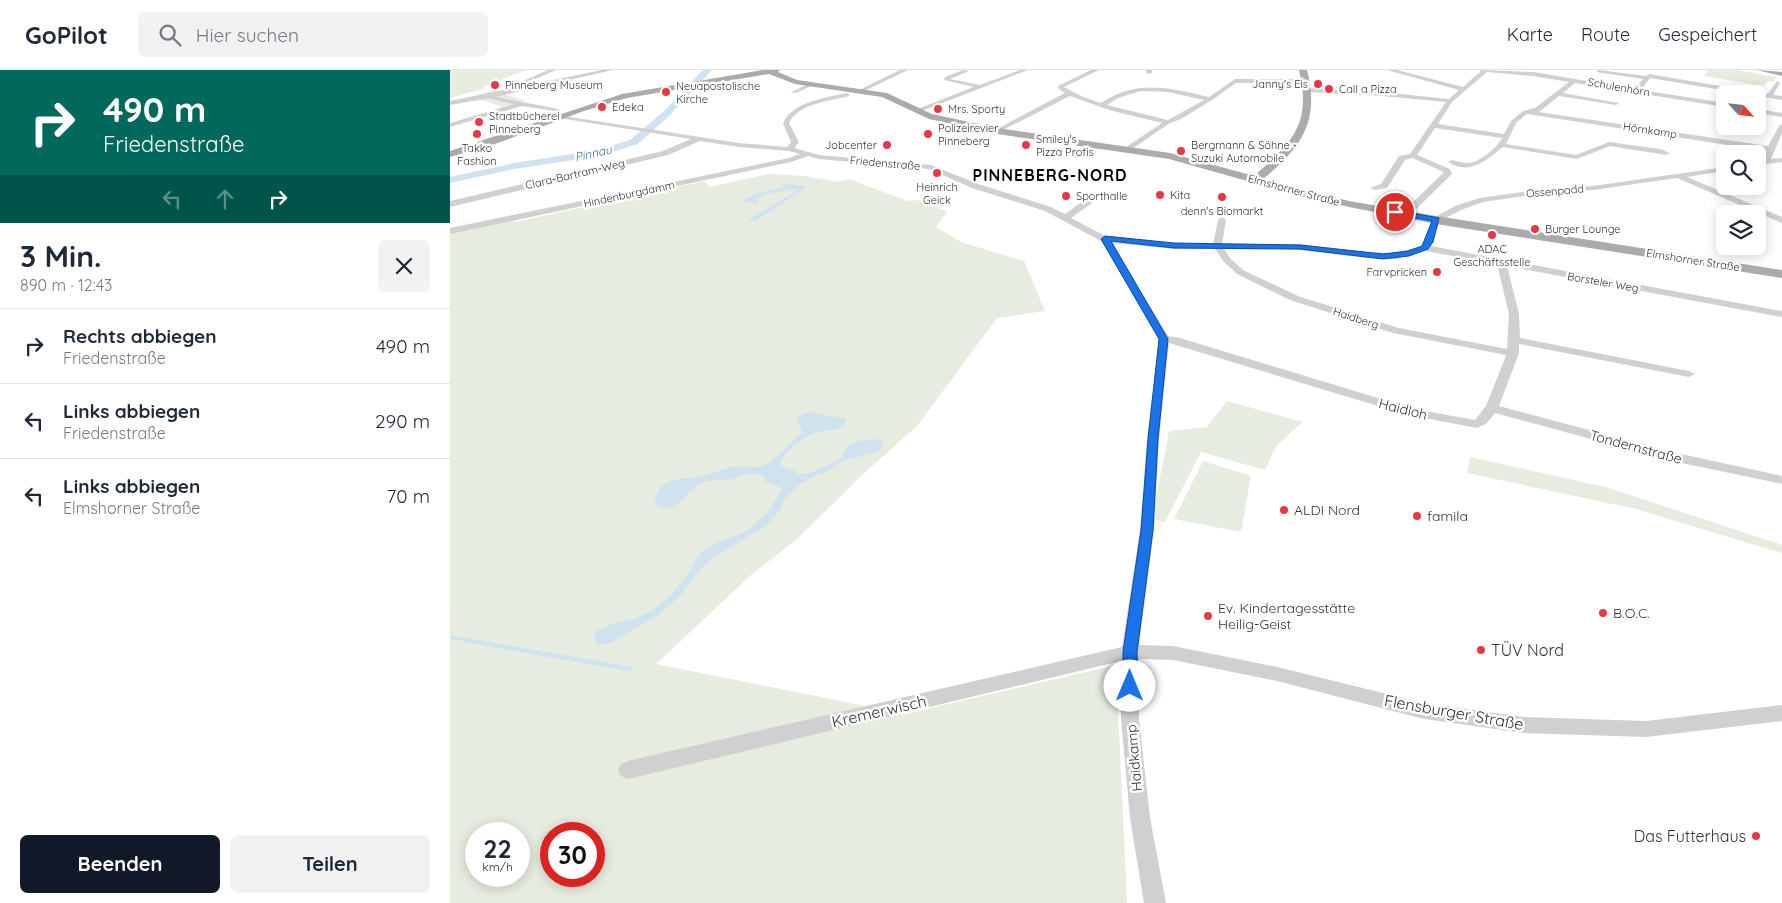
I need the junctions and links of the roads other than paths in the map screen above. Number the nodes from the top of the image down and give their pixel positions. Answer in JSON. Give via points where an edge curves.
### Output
{"nodes":[{"id":1,"x":553,"y":70,"type":"edge"},
{"id":2,"x":610,"y":70,"type":"edge"},
{"id":3,"x":771,"y":70,"type":"edge"},
{"id":4,"x":905,"y":70,"type":"edge"},
{"id":5,"x":1025,"y":70,"type":"edge"},
{"id":6,"x":1096,"y":70,"type":"edge"},
{"id":7,"x":1303,"y":70,"type":"edge"},
{"id":8,"x":1390,"y":70,"type":"edge"},
{"id":9,"x":1484,"y":70,"type":"edge"},
{"id":10,"x":1760,"y":70,"type":"edge"},
{"id":11,"x":966,"y":71,"type":"edge"},
{"id":12,"x":1599,"y":72,"type":"dead end"},
{"id":13,"x":1782,"y":74,"type":"edge"},
{"id":14,"x":1647,"y":78,"type":"junction"},
{"id":15,"x":724,"y":80,"type":"junction"},
{"id":16,"x":788,"y":80,"type":"junction"},
{"id":17,"x":1575,"y":80,"type":"junction"},
{"id":18,"x":706,"y":82,"type":"junction"},
{"id":19,"x":1777,"y":83,"type":"dead end"},
{"id":20,"x":812,"y":84,"type":"junction"},
{"id":21,"x":1308,"y":86,"type":"junction"},
{"id":22,"x":1716,"y":87,"type":"edge"},
{"id":23,"x":516,"y":88,"type":"junction"},
{"id":24,"x":981,"y":88,"type":"junction"},
{"id":25,"x":1464,"y":89,"type":"junction"},
{"id":26,"x":862,"y":90,"type":"junction"},
{"id":27,"x":1637,"y":90,"type":"junction"},
{"id":28,"x":1716,"y":90,"type":"edge"},
{"id":29,"x":794,"y":92,"type":"dead end"},
{"id":30,"x":1068,"y":94,"type":"junction"},
{"id":31,"x":1559,"y":94,"type":"junction"},
{"id":32,"x":1766,"y":94,"type":"edge"},
{"id":33,"x":846,"y":95,"type":"dead end"},
{"id":34,"x":1770,"y":95,"type":"junction"},
{"id":35,"x":482,"y":96,"type":"junction"},
{"id":36,"x":1782,"y":98,"type":"edge"},
{"id":37,"x":1210,"y":99,"type":"junction"},
{"id":38,"x":452,"y":101,"type":"edge"},
{"id":39,"x":1450,"y":101,"type":"junction"},
{"id":40,"x":1708,"y":102,"type":"junction"},
{"id":41,"x":1616,"y":103,"type":"dead end"},
{"id":42,"x":1716,"y":103,"type":"edge"},
{"id":43,"x":525,"y":104,"type":"junction"},
{"id":44,"x":553,"y":105,"type":"dead end"},
{"id":45,"x":1103,"y":105,"type":"junction"},
{"id":46,"x":543,"y":108,"type":"junction"},
{"id":47,"x":917,"y":111,"type":"junction"},
{"id":48,"x":1530,"y":112,"type":"junction"},
{"id":49,"x":1766,"y":112,"type":"edge"},
{"id":50,"x":562,"y":114,"type":"junction"},
{"id":51,"x":1782,"y":115,"type":"edge"},
{"id":52,"x":1168,"y":122,"type":"junction"},
{"id":53,"x":450,"y":124,"type":"edge"},
{"id":54,"x":1434,"y":126,"type":"junction"},
{"id":55,"x":1782,"y":126,"type":"edge"},
{"id":56,"x":997,"y":131,"type":"junction"},
{"id":57,"x":1507,"y":137,"type":"junction"},
{"id":58,"x":699,"y":139,"type":"junction"},
{"id":59,"x":1502,"y":145,"type":"junction"},
{"id":60,"x":789,"y":149,"type":"junction"},
{"id":61,"x":1129,"y":149,"type":"junction"},
{"id":62,"x":1769,"y":150,"type":"junction"},
{"id":63,"x":1666,"y":153,"type":"dead end"},
{"id":64,"x":450,"y":154,"type":"edge"},
{"id":65,"x":808,"y":154,"type":"junction"},
{"id":66,"x":1782,"y":155,"type":"edge"},
{"id":67,"x":1413,"y":156,"type":"junction"},
{"id":68,"x":1782,"y":160,"type":"edge"},
{"id":69,"x":1452,"y":162,"type":"dead end"},
{"id":70,"x":1766,"y":162,"type":"edge"},
{"id":71,"x":1769,"y":162,"type":"junction"},
{"id":72,"x":1716,"y":170,"type":"edge"},
{"id":73,"x":1678,"y":175,"type":"junction"},
{"id":74,"x":1258,"y":181,"type":"junction"},
{"id":75,"x":1374,"y":188,"type":"dead end"},
{"id":76,"x":1116,"y":200,"type":"dead end"},
{"id":77,"x":450,"y":204,"type":"edge"},
{"id":78,"x":1406,"y":214,"type":"junction"},
{"id":79,"x":1065,"y":218,"type":"junction"},
{"id":80,"x":1222,"y":220,"type":"dead end"},
{"id":81,"x":1436,"y":220,"type":"junction"},
{"id":82,"x":1782,"y":220,"type":"edge"},
{"id":83,"x":450,"y":231,"type":"edge"},
{"id":84,"x":1105,"y":239,"type":"junction"},
{"id":85,"x":1217,"y":246,"type":"junction"},
{"id":86,"x":1425,"y":248,"type":"junction"},
{"id":87,"x":1501,"y":263,"type":"junction"},
{"id":88,"x":1782,"y":274,"type":"edge"},
{"id":89,"x":1782,"y":314,"type":"edge"},
{"id":90,"x":1164,"y":339,"type":"junction"},
{"id":91,"x":1515,"y":340,"type":"junction"},
{"id":92,"x":1513,"y":354,"type":"junction"},
{"id":93,"x":1689,"y":374,"type":"dead end"},
{"id":94,"x":1492,"y":408,"type":"junction"},
{"id":95,"x":1782,"y":480,"type":"edge"},
{"id":96,"x":1130,"y":652,"type":"junction"},
{"id":97,"x":1782,"y":713,"type":"edge"},
{"id":98,"x":628,"y":770,"type":"dead end"},
{"id":99,"x":1154,"y":903,"type":"edge"}],
"edges":[{"from":1,"to":23,"type":"street"},
{"from":2,"to":23,"type":"street"},
{"from":3,"to":15,"type":"main road"},
{"from":3,"to":16,"type":"main road","name":"Elmshorner Straße"},
{"from":3,"to":18,"type":"main road"},
{"from":3,"to":20,"type":"main road","name":"Elmshorner Straße"},
{"from":4,"to":26,"type":"street"},
{"from":5,"to":24,"type":"street"},
{"from":6,"to":30,"type":"street","via":[[1060,87]]},
{"from":7,"to":21,"type":"main road"},
{"from":8,"to":25,"type":"street"},
{"from":9,"to":17,"type":"street","name":"Schulenhörn"},
{"from":9,"to":25,"type":"street"},
{"from":10,"to":13,"type":"main road"},
{"from":11,"to":24,"type":"street","via":[[947,80]]},
{"from":12,"to":14,"type":"street"},
{"from":14,"to":22,"type":"street"},
{"from":14,"to":27,"type":"street"},
{"from":15,"to":16,"type":"main road","name":"Elmshorner Straße"},
{"from":15,"to":18,"type":"main road"},
{"from":16,"to":20,"type":"main road","name":"Elmshorner Straße"},
{"from":17,"to":27,"type":"street","name":"Schulenhörn"},
{"from":17,"to":31,"type":"street"},
{"from":18,"to":50,"type":"main road","via":[[653,89]]},
{"from":19,"to":34,"type":"street"},
{"from":20,"to":26,"type":"main road","name":"Elmshorner Straße"},
{"from":20,"to":29,"type":"street","name":"Elmshorner Straße"},
{"from":21,"to":37,"type":"street","via":[[1239,80]]},
{"from":21,"to":39,"type":"street"},
{"from":21,"to":74,"type":"main road","via":[[1308,108],[1302,128],[1274,170]]},
{"from":23,"to":35,"type":"street"},
{"from":23,"to":35,"type":"street"},
{"from":24,"to":47,"type":"street"},
{"from":25,"to":39,"type":"street"},
{"from":26,"to":47,"type":"main road","name":"Elmshorner Straße","via":[[884,95]]},
{"from":27,"to":40,"type":"street","name":"Schulenhörn"},
{"from":28,"to":40,"type":"street"},
{"from":30,"to":45,"type":"street"},
{"from":30,"to":56,"type":"street"},
{"from":31,"to":41,"type":"street"},
{"from":31,"to":48,"type":"street"},
{"from":32,"to":34,"type":"street"},
{"from":33,"to":60,"type":"street","via":[[789,115],[786,126],[795,142]]},
{"from":34,"to":36,"type":"street"},
{"from":35,"to":38,"type":"street"},
{"from":35,"to":43,"type":"street","name":"Friedenstraße"},
{"from":37,"to":45,"type":"street","via":[[1144,88],[1125,92]]},
{"from":37,"to":52,"type":"street"},
{"from":39,"to":54,"type":"street"},
{"from":40,"to":42,"type":"street","name":"Schulenhörn"},
{"from":43,"to":46,"type":"street","name":"Friedenstraße"},
{"from":43,"to":53,"type":"street"},
{"from":44,"to":46,"type":"street"},
{"from":45,"to":52,"type":"street"},
{"from":46,"to":50,"type":"street","name":"Friedenstraße"},
{"from":47,"to":56,"type":"main road","name":"Elmshorner Straße"},
{"from":48,"to":57,"type":"street","via":[[1513,122]]},
{"from":48,"to":62,"type":"street","name":"Hörnkamp"},
{"from":49,"to":51,"type":"street"},
{"from":50,"to":58,"type":"street","name":"Friedenstraße"},
{"from":50,"to":64,"type":"main road"},
{"from":52,"to":61,"type":"street"},
{"from":54,"to":57,"type":"street"},
{"from":54,"to":67,"type":"street"},
{"from":55,"to":62,"type":"street"},
{"from":56,"to":61,"type":"main road","name":"Elmshorner Straße"},
{"from":57,"to":59,"type":"street"},
{"from":58,"to":60,"type":"street","name":"Friedenstraße"},
{"from":58,"to":77,"type":"street","name":"Clara-Bartram-Weg","via":[[665,153]]},
{"from":59,"to":63,"type":"street","via":[[1577,157],[1609,144]]},
{"from":59,"to":69,"type":"street","via":[[1474,165]]},
{"from":60,"to":65,"type":"street","name":"Friedenstraße"},
{"from":61,"to":74,"type":"main road","name":"Elmshorner Straße","via":[[1170,156]]},
{"from":62,"to":66,"type":"street"},
{"from":62,"to":71,"type":"street"},
{"from":65,"to":79,"type":"street","name":"Friedenstraße","via":[[931,167],[975,186],[1048,208]]},
{"from":65,"to":83,"type":"street","name":"Hindenburgdamm"},
{"from":67,"to":75,"type":"street","via":[[1402,158],[1384,186]]},
{"from":67,"to":78,"type":"street","via":[[1448,174]]},
{"from":68,"to":71,"type":"street"},
{"from":70,"to":71,"type":"street"},
{"from":72,"to":73,"type":"street","name":"Ossenpadd"},
{"from":73,"to":81,"type":"street","name":"Ossenpadd","via":[[1482,200]]},
{"from":73,"to":82,"type":"street"},
{"from":74,"to":78,"type":"main road","name":"Elmshorner Straße","via":[[1329,200]]},
{"from":76,"to":79,"type":"street","via":[[1093,198]]},
{"from":78,"to":81,"type":"main road","name":"Elmshorner Straße"},
{"from":79,"to":84,"type":"street","name":"Friedenstraße"},
{"from":80,"to":85,"type":"street"},
{"from":81,"to":86,"type":"street"},
{"from":81,"to":88,"type":"main road","name":"Elmshorner Straße"},
{"from":84,"to":85,"type":"street","name":"Friedenstraße","via":[[1174,246]]},
{"from":84,"to":90,"type":"street"},
{"from":85,"to":86,"type":"street","name":"Friedenstraße","via":[[1300,247],[1383,256],[1409,254]]},
{"from":85,"to":92,"type":"street","name":"Haidberg","via":[[1240,272],[1294,298],[1397,331]]},
{"from":86,"to":87,"type":"street","name":"Borsteler Weg"},
{"from":87,"to":89,"type":"street","name":"Borsteler Weg"},
{"from":87,"to":91,"type":"street","name":"Haidloh","via":[[1512,297]]},
{"from":90,"to":94,"type":"street","name":"Haidloh","via":[[1412,412],[1477,424],[1485,420]]},
{"from":90,"to":96,"type":"street","name":"Haidkamp","via":[[1147,530]]},
{"from":91,"to":92,"type":"street","name":"Haidloh"},
{"from":91,"to":93,"type":"street"},
{"from":92,"to":94,"type":"street","name":"Haidloh"},
{"from":94,"to":95,"type":"street","name":"Tondernstraße","via":[[1667,455]]},
{"from":96,"to":97,"type":"street","name":"Flensburger Straße","via":[[1173,653],[1277,674],[1424,711],[1524,725],[1646,730]]},
{"from":96,"to":98,"type":"street","name":"Kremerwisch"},
{"from":96,"to":99,"type":"street","name":"Haidkamp","via":[[1130,719],[1140,818]]}]}
